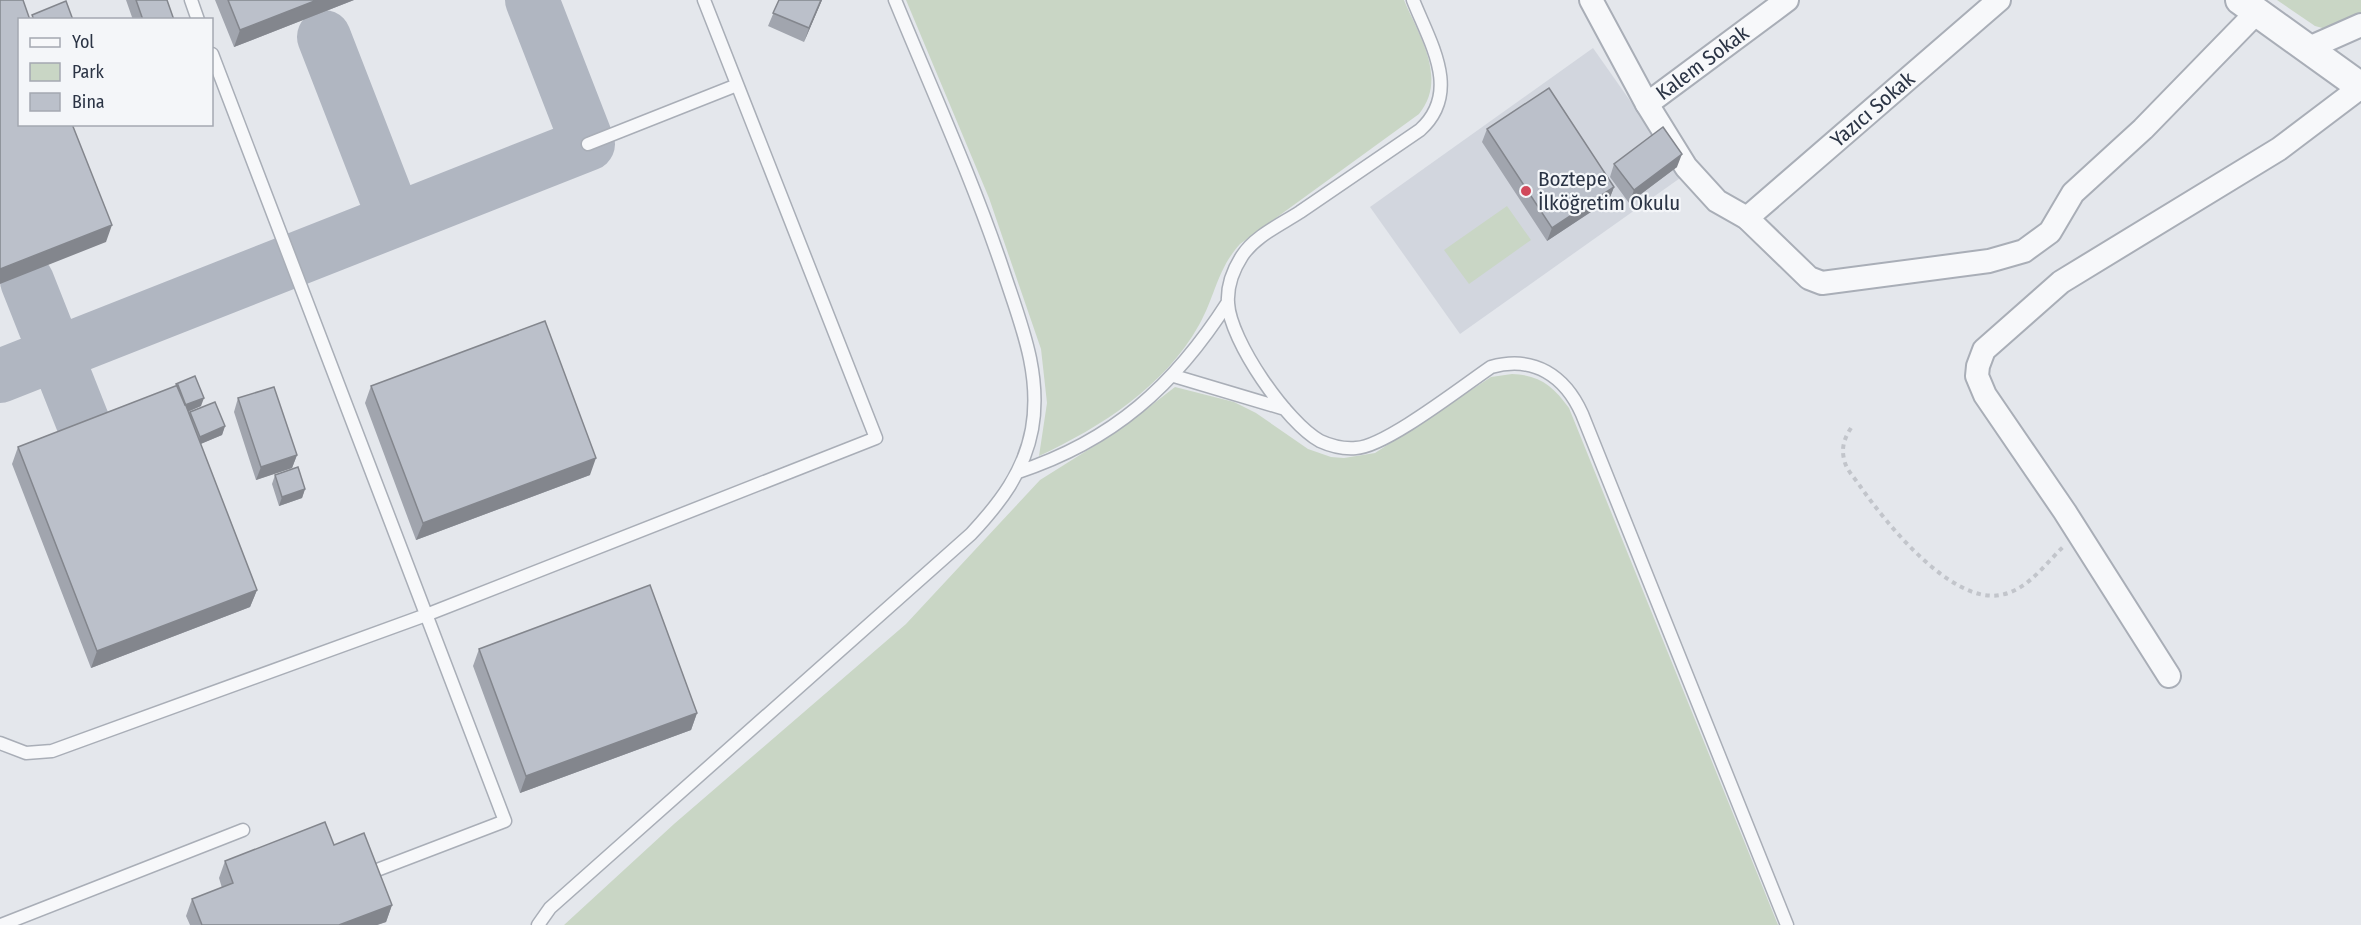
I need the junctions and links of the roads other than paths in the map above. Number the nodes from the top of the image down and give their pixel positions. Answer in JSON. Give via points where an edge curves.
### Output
{"nodes":[{"id":1,"x":191,"y":0,"type":"edge"},
{"id":2,"x":704,"y":0,"type":"edge"},
{"id":3,"x":895,"y":0,"type":"edge"},
{"id":4,"x":1413,"y":0,"type":"edge"},
{"id":5,"x":1592,"y":0,"type":"edge"},
{"id":6,"x":1787,"y":0,"type":"edge"},
{"id":7,"x":1999,"y":0,"type":"edge"},
{"id":8,"x":2248,"y":6,"type":"edge"},
{"id":9,"x":197,"y":18,"type":"edge"},
{"id":10,"x":2361,"y":25,"type":"edge"},
{"id":11,"x":2309,"y":48,"type":"junction"},
{"id":12,"x":213,"y":57,"type":"edge"},
{"id":13,"x":737,"y":85,"type":"junction"},
{"id":14,"x":2361,"y":87,"type":"edge"},
{"id":15,"x":1647,"y":104,"type":"junction"},
{"id":16,"x":588,"y":144,"type":"dead end"},
{"id":17,"x":1747,"y":218,"type":"junction"},
{"id":18,"x":1228,"y":302,"type":"junction"},
{"id":19,"x":1174,"y":376,"type":"junction"},
{"id":20,"x":1286,"y":409,"type":"junction"},
{"id":21,"x":1018,"y":472,"type":"junction"},
{"id":22,"x":426,"y":615,"type":"junction"},
{"id":23,"x":2169,"y":676,"type":"dead end"},
{"id":24,"x":0,"y":743,"type":"edge"},
{"id":25,"x":243,"y":830,"type":"dead end"},
{"id":26,"x":377,"y":870,"type":"edge"},
{"id":27,"x":1,"y":925,"type":"edge"},
{"id":28,"x":538,"y":925,"type":"edge"},
{"id":29,"x":1787,"y":925,"type":"edge"}],
"edges":[{"from":1,"to":9,"type":"lane"},
{"from":2,"to":13,"type":"lane"},
{"from":3,"to":21,"type":"lane","via":[[986,219],[1028,345],[1034,411],[1028,447]]},
{"from":4,"to":18,"type":"lane","via":[[1442,74],[1442,94],[1436,112],[1420,130],[1252,245],[1234,271]]},
{"from":5,"to":15,"type":"street"},
{"from":6,"to":15,"type":"street","name":"Kalem Sokak"},
{"from":7,"to":17,"type":"street","name":"Yazıcı Sokak"},
{"from":8,"to":11,"type":"street"},
{"from":8,"to":17,"type":"street","via":[[2144,129],[2073,192],[2050,232],[2024,251],[1989,261],[1822,283],[1809,278]]},
{"from":10,"to":11,"type":"street"},
{"from":11,"to":14,"type":"street"},
{"from":12,"to":22,"type":"lane"},
{"from":13,"to":16,"type":"lane"},
{"from":13,"to":22,"type":"lane","via":[[876,438]]},
{"from":14,"to":23,"type":"street","via":[[2279,149],[2061,282],[1984,350],[1978,366],[1980,386]]},
{"from":15,"to":17,"type":"street","via":[[1686,167],[1718,201]]},
{"from":18,"to":19,"type":"lane"},
{"from":18,"to":20,"type":"lane","via":[[1246,351]]},
{"from":19,"to":20,"type":"lane"},
{"from":19,"to":21,"type":"lane","via":[[1099,435],[1061,456]]},
{"from":20,"to":29,"type":"lane","via":[[1320,441],[1357,448],[1379,442],[1491,367],[1510,362],[1530,364],[1549,371],[1563,383],[1582,414]]},
{"from":21,"to":28,"type":"lane","via":[[971,534],[550,908]]},
{"from":22,"to":24,"type":"lane","via":[[52,751],[26,753]]},
{"from":22,"to":26,"type":"lane","via":[[505,821]]},
{"from":25,"to":27,"type":"lane"}]}
